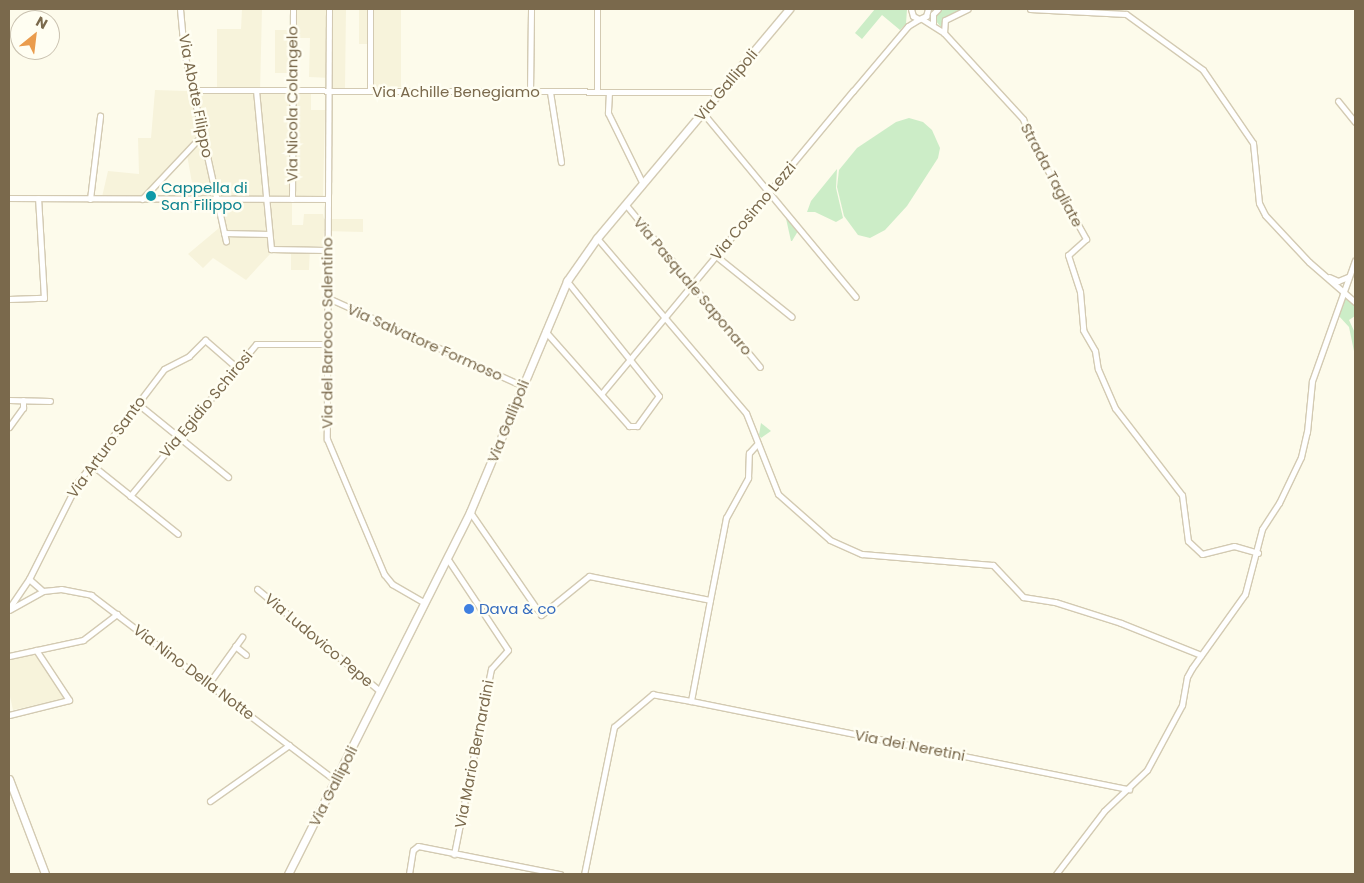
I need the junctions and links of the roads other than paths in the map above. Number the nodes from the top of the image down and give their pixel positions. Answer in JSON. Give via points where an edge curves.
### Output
{"nodes":[{"id":1,"x":180,"y":9,"type":"edge"},
{"id":2,"x":293,"y":9,"type":"edge"},
{"id":3,"x":329,"y":9,"type":"edge"},
{"id":4,"x":370,"y":9,"type":"edge"},
{"id":5,"x":531,"y":9,"type":"edge"},
{"id":6,"x":597,"y":9,"type":"edge"},
{"id":7,"x":789,"y":9,"type":"edge"},
{"id":8,"x":936,"y":9,"type":"edge"},
{"id":9,"x":968,"y":9,"type":"edge"},
{"id":10,"x":1030,"y":9,"type":"edge"},
{"id":11,"x":1122,"y":10,"type":"edge"},
{"id":12,"x":911,"y":11,"type":"edge"},
{"id":13,"x":928,"y":11,"type":"edge"},
{"id":14,"x":921,"y":19,"type":"junction"},
{"id":15,"x":932,"y":23,"type":"junction"},
{"id":16,"x":905,"y":30,"type":"junction"},
{"id":17,"x":944,"y":32,"type":"junction"},
{"id":18,"x":192,"y":90,"type":"junction"},
{"id":19,"x":256,"y":90,"type":"junction"},
{"id":20,"x":292,"y":90,"type":"junction"},
{"id":21,"x":328,"y":90,"type":"junction"},
{"id":22,"x":370,"y":91,"type":"junction"},
{"id":23,"x":530,"y":92,"type":"junction"},
{"id":24,"x":550,"y":92,"type":"junction"},
{"id":25,"x":597,"y":92,"type":"junction"},
{"id":26,"x":609,"y":92,"type":"junction"},
{"id":27,"x":720,"y":92,"type":"junction"},
{"id":28,"x":1338,"y":101,"type":"dead end"},
{"id":29,"x":702,"y":113,"type":"junction"},
{"id":30,"x":100,"y":116,"type":"dead end"},
{"id":31,"x":1355,"y":122,"type":"edge"},
{"id":32,"x":203,"y":134,"type":"junction"},
{"id":33,"x":561,"y":162,"type":"dead end"},
{"id":34,"x":643,"y":184,"type":"junction"},
{"id":35,"x":769,"y":192,"type":"junction"},
{"id":36,"x":9,"y":198,"type":"edge"},
{"id":37,"x":38,"y":198,"type":"junction"},
{"id":38,"x":266,"y":198,"type":"junction"},
{"id":39,"x":90,"y":199,"type":"junction"},
{"id":40,"x":142,"y":199,"type":"junction"},
{"id":41,"x":217,"y":199,"type":"junction"},
{"id":42,"x":292,"y":199,"type":"junction"},
{"id":43,"x":327,"y":199,"type":"junction"},
{"id":44,"x":626,"y":205,"type":"junction"},
{"id":45,"x":224,"y":233,"type":"junction"},
{"id":46,"x":269,"y":234,"type":"junction"},
{"id":47,"x":597,"y":238,"type":"junction"},
{"id":48,"x":226,"y":241,"type":"dead end"},
{"id":49,"x":327,"y":250,"type":"junction"},
{"id":50,"x":716,"y":256,"type":"junction"},
{"id":51,"x":1355,"y":260,"type":"edge"},
{"id":52,"x":1322,"y":273,"type":"junction"},
{"id":53,"x":1348,"y":277,"type":"junction"},
{"id":54,"x":567,"y":281,"type":"junction"},
{"id":55,"x":692,"y":284,"type":"junction"},
{"id":56,"x":1343,"y":292,"type":"junction"},
{"id":57,"x":326,"y":297,"type":"junction"},
{"id":58,"x":856,"y":297,"type":"dead end"},
{"id":59,"x":9,"y":299,"type":"edge"},
{"id":60,"x":1355,"y":302,"type":"edge"},
{"id":61,"x":792,"y":317,"type":"dead end"},
{"id":62,"x":664,"y":318,"type":"junction"},
{"id":63,"x":545,"y":330,"type":"junction"},
{"id":64,"x":326,"y":344,"type":"junction"},
{"id":65,"x":630,"y":359,"type":"junction"},
{"id":66,"x":235,"y":366,"type":"junction"},
{"id":67,"x":760,"y":367,"type":"dead end"},
{"id":68,"x":523,"y":386,"type":"junction"},
{"id":69,"x":602,"y":392,"type":"junction"},
{"id":70,"x":9,"y":400,"type":"edge"},
{"id":71,"x":23,"y":400,"type":"junction"},
{"id":72,"x":50,"y":401,"type":"dead end"},
{"id":73,"x":139,"y":404,"type":"junction"},
{"id":74,"x":9,"y":427,"type":"edge"},
{"id":75,"x":178,"y":436,"type":"junction"},
{"id":76,"x":758,"y":443,"type":"junction"},
{"id":77,"x":92,"y":465,"type":"junction"},
{"id":78,"x":228,"y":477,"type":"dead end"},
{"id":79,"x":130,"y":496,"type":"junction"},
{"id":80,"x":470,"y":512,"type":"junction"},
{"id":81,"x":178,"y":534,"type":"dead end"},
{"id":82,"x":1258,"y":553,"type":"junction"},
{"id":83,"x":447,"y":558,"type":"junction"},
{"id":84,"x":29,"y":579,"type":"junction"},
{"id":85,"x":257,"y":589,"type":"dead end"},
{"id":86,"x":43,"y":591,"type":"junction"},
{"id":87,"x":710,"y":600,"type":"junction"},
{"id":88,"x":425,"y":602,"type":"junction"},
{"id":89,"x":9,"y":610,"type":"edge"},
{"id":90,"x":117,"y":614,"type":"junction"},
{"id":91,"x":242,"y":637,"type":"dead end"},
{"id":92,"x":235,"y":646,"type":"junction"},
{"id":93,"x":36,"y":650,"type":"junction"},
{"id":94,"x":246,"y":655,"type":"dead end"},
{"id":95,"x":1201,"y":655,"type":"junction"},
{"id":96,"x":9,"y":656,"type":"edge"},
{"id":97,"x":209,"y":683,"type":"junction"},
{"id":98,"x":380,"y":691,"type":"junction"},
{"id":99,"x":691,"y":700,"type":"junction"},
{"id":100,"x":9,"y":715,"type":"edge"},
{"id":101,"x":289,"y":745,"type":"junction"},
{"id":102,"x":9,"y":779,"type":"edge"},
{"id":103,"x":336,"y":781,"type":"junction"},
{"id":104,"x":1129,"y":789,"type":"junction"},
{"id":105,"x":210,"y":801,"type":"dead end"},
{"id":106,"x":454,"y":854,"type":"junction"},
{"id":107,"x":45,"y":874,"type":"edge"},
{"id":108,"x":288,"y":874,"type":"edge"},
{"id":109,"x":409,"y":874,"type":"edge"},
{"id":110,"x":560,"y":874,"type":"edge"},
{"id":111,"x":584,"y":874,"type":"edge"},
{"id":112,"x":1056,"y":874,"type":"edge"}],
"edges":[{"from":1,"to":18,"type":"street","name":"Via Abate Filippo"},
{"from":2,"to":20,"type":"street","name":"Via Nicola Colangelo"},
{"from":3,"to":21,"type":"street","name":"Via del Barocco Salentino"},
{"from":4,"to":22,"type":"street"},
{"from":5,"to":23,"type":"street"},
{"from":6,"to":25,"type":"street"},
{"from":7,"to":27,"type":"main road","name":"Via Gallipoli"},
{"from":8,"to":13,"type":"street","name":"Via Cosimo Lezzi"},
{"from":8,"to":15,"type":"street"},
{"from":9,"to":17,"type":"street","via":[[945,20]]},
{"from":10,"to":11,"type":"street","via":[[1066,13]]},
{"from":11,"to":52,"type":"street","via":[[1203,70],[1253,143],[1261,209],[1275,228]]},
{"from":12,"to":14,"type":"street","name":"Strada Tagliate"},
{"from":12,"to":16,"type":"street","name":"Via Cosimo Lezzi"},
{"from":13,"to":14,"type":"street","name":"Via Cosimo Lezzi"},
{"from":14,"to":15,"type":"street","name":"Strada Tagliate"},
{"from":14,"to":16,"type":"street","name":"Via Cosimo Lezzi"},
{"from":15,"to":17,"type":"street","name":"Strada Tagliate"},
{"from":16,"to":35,"type":"street","name":"Via Cosimo Lezzi"},
{"from":17,"to":82,"type":"street","name":"Strada Tagliate","via":[[1023,119],[1033,144],[1086,239],[1068,254],[1080,292],[1083,330],[1095,351],[1098,369],[1115,408],[1182,496],[1188,541],[1202,554],[1234,546]]},
{"from":18,"to":19,"type":"street","name":"Via Achille Benegiamo"},
{"from":18,"to":32,"type":"street","name":"Via Abate Filippo"},
{"from":19,"to":20,"type":"street","name":"Via Achille Benegiamo"},
{"from":19,"to":38,"type":"street"},
{"from":20,"to":21,"type":"street","name":"Via Achille Benegiamo"},
{"from":20,"to":42,"type":"street","name":"Via Nicola Colangelo"},
{"from":21,"to":22,"type":"street","name":"Via Achille Benegiamo"},
{"from":21,"to":43,"type":"street","name":"Via del Barocco Salentino"},
{"from":22,"to":23,"type":"street","name":"Via Achille Benegiamo"},
{"from":23,"to":24,"type":"street","name":"Via Achille Benegiamo"},
{"from":24,"to":25,"type":"street","name":"Via Achille Benegiamo"},
{"from":24,"to":33,"type":"street"},
{"from":25,"to":26,"type":"street","name":"Via Achille Benegiamo"},
{"from":26,"to":27,"type":"street","name":"Via Achille Benegiamo"},
{"from":26,"to":34,"type":"street","via":[[608,114]]},
{"from":27,"to":29,"type":"main road","name":"Via Gallipoli"},
{"from":28,"to":31,"type":"street"},
{"from":29,"to":34,"type":"main road","name":"Via Gallipoli"},
{"from":29,"to":35,"type":"street"},
{"from":30,"to":39,"type":"street"},
{"from":32,"to":40,"type":"street"},
{"from":32,"to":41,"type":"street","name":"Via Abate Filippo"},
{"from":34,"to":44,"type":"main road","name":"Via Gallipoli"},
{"from":35,"to":50,"type":"street","name":"Via Cosimo Lezzi"},
{"from":35,"to":58,"type":"street"},
{"from":36,"to":37,"type":"street"},
{"from":37,"to":39,"type":"street"},
{"from":37,"to":59,"type":"street","via":[[44,298]]},
{"from":38,"to":41,"type":"street"},
{"from":38,"to":42,"type":"street"},
{"from":38,"to":46,"type":"street"},
{"from":39,"to":40,"type":"street"},
{"from":40,"to":41,"type":"street"},
{"from":41,"to":45,"type":"street","name":"Via Abate Filippo"},
{"from":42,"to":43,"type":"street"},
{"from":43,"to":49,"type":"street","name":"Via del Barocco Salentino"},
{"from":44,"to":47,"type":"main road","name":"Via Gallipoli"},
{"from":44,"to":55,"type":"street","name":"Via Pasquale Saponaro"},
{"from":45,"to":46,"type":"street"},
{"from":45,"to":48,"type":"street","name":"Via Abate Filippo"},
{"from":46,"to":49,"type":"street","via":[[271,249]]},
{"from":47,"to":54,"type":"main road","name":"Via Gallipoli"},
{"from":47,"to":62,"type":"street"},
{"from":49,"to":57,"type":"street","name":"Via del Barocco Salentino"},
{"from":50,"to":55,"type":"street","name":"Via Cosimo Lezzi"},
{"from":50,"to":61,"type":"street"},
{"from":51,"to":53,"type":"street"},
{"from":52,"to":53,"type":"street","via":[[1338,281]]},
{"from":52,"to":56,"type":"street"},
{"from":53,"to":56,"type":"street"},
{"from":54,"to":63,"type":"main road","name":"Via Gallipoli"},
{"from":54,"to":65,"type":"street"},
{"from":55,"to":62,"type":"street","name":"Via Cosimo Lezzi"},
{"from":55,"to":67,"type":"street","name":"Via Pasquale Saponaro"},
{"from":56,"to":60,"type":"street"},
{"from":56,"to":82,"type":"street","via":[[1312,381],[1302,451],[1279,503],[1262,529]]},
{"from":57,"to":64,"type":"street","name":"Via del Barocco Salentino"},
{"from":57,"to":68,"type":"street","name":"Via Salvatore Formoso"},
{"from":62,"to":65,"type":"street","name":"Via Cosimo Lezzi"},
{"from":62,"to":76,"type":"street","via":[[746,413]]},
{"from":63,"to":68,"type":"main road","name":"Via Gallipoli"},
{"from":63,"to":69,"type":"street"},
{"from":64,"to":66,"type":"street","name":"Via Egidio Schirosi","via":[[256,344]]},
{"from":64,"to":88,"type":"street","name":"Via del Barocco Salentino","via":[[327,439],[384,574],[392,584]]},
{"from":65,"to":69,"type":"street","name":"Via Cosimo Lezzi"},
{"from":65,"to":69,"type":"street","via":[[658,396],[632,428]]},
{"from":66,"to":73,"type":"street","name":"Via Arturo Santo","via":[[205,340],[189,356],[164,369]]},
{"from":66,"to":75,"type":"street","name":"Via Egidio Schirosi"},
{"from":68,"to":80,"type":"main road","name":"Via Gallipoli"},
{"from":70,"to":71,"type":"street"},
{"from":71,"to":72,"type":"street"},
{"from":71,"to":74,"type":"street","via":[[23,408]]},
{"from":73,"to":75,"type":"street"},
{"from":73,"to":77,"type":"street","name":"Via Arturo Santo"},
{"from":75,"to":78,"type":"street"},
{"from":75,"to":79,"type":"street","name":"Via Egidio Schirosi"},
{"from":76,"to":87,"type":"street","via":[[748,453],[748,478],[726,518]]},
{"from":76,"to":95,"type":"street","via":[[778,494],[838,546],[888,557],[993,565],[1023,597],[1055,602],[1121,623]]},
{"from":77,"to":79,"type":"street"},
{"from":77,"to":84,"type":"street","name":"Via Arturo Santo","via":[[64,505]]},
{"from":79,"to":81,"type":"street"},
{"from":80,"to":83,"type":"main road","name":"Via Gallipoli"},
{"from":80,"to":87,"type":"street","via":[[538,614],[544,615],[589,576]]},
{"from":82,"to":95,"type":"street","via":[[1245,594]]},
{"from":83,"to":88,"type":"main road","name":"Via Gallipoli"},
{"from":83,"to":106,"type":"street","name":"Via Mario Bernardini","via":[[508,650],[491,669]]},
{"from":84,"to":86,"type":"street"},
{"from":84,"to":89,"type":"street","name":"Via Arturo Santo"},
{"from":85,"to":98,"type":"street","name":"Via Ludovico Pepe"},
{"from":86,"to":89,"type":"street","name":"Via Arturo Santo"},
{"from":86,"to":90,"type":"street","name":"Via Nino Della Notte","via":[[81,591]]},
{"from":87,"to":99,"type":"street"},
{"from":88,"to":98,"type":"main road","name":"Via Gallipoli"},
{"from":90,"to":93,"type":"street","via":[[83,640]]},
{"from":90,"to":97,"type":"street","name":"Via Nino Della Notte"},
{"from":91,"to":92,"type":"street"},
{"from":92,"to":94,"type":"street"},
{"from":92,"to":97,"type":"street"},
{"from":93,"to":96,"type":"street"},
{"from":93,"to":100,"type":"street","via":[[69,700]]},
{"from":95,"to":104,"type":"street","via":[[1187,677],[1182,705],[1166,737],[1147,770]]},
{"from":97,"to":101,"type":"street","name":"Via Nino Della Notte"},
{"from":98,"to":103,"type":"main road","name":"Via Gallipoli"},
{"from":99,"to":104,"type":"street","name":"Via dei Neretini"},
{"from":99,"to":111,"type":"street","name":"Via dei Neretini","via":[[653,694],[614,726]]},
{"from":101,"to":103,"type":"street","name":"Via Nino Della Notte"},
{"from":101,"to":105,"type":"street"},
{"from":102,"to":107,"type":"main road"},
{"from":103,"to":108,"type":"main road","name":"Via Gallipoli"},
{"from":104,"to":112,"type":"street","via":[[1104,811]]},
{"from":106,"to":109,"type":"street","via":[[415,847]]},
{"from":106,"to":110,"type":"street"}]}
